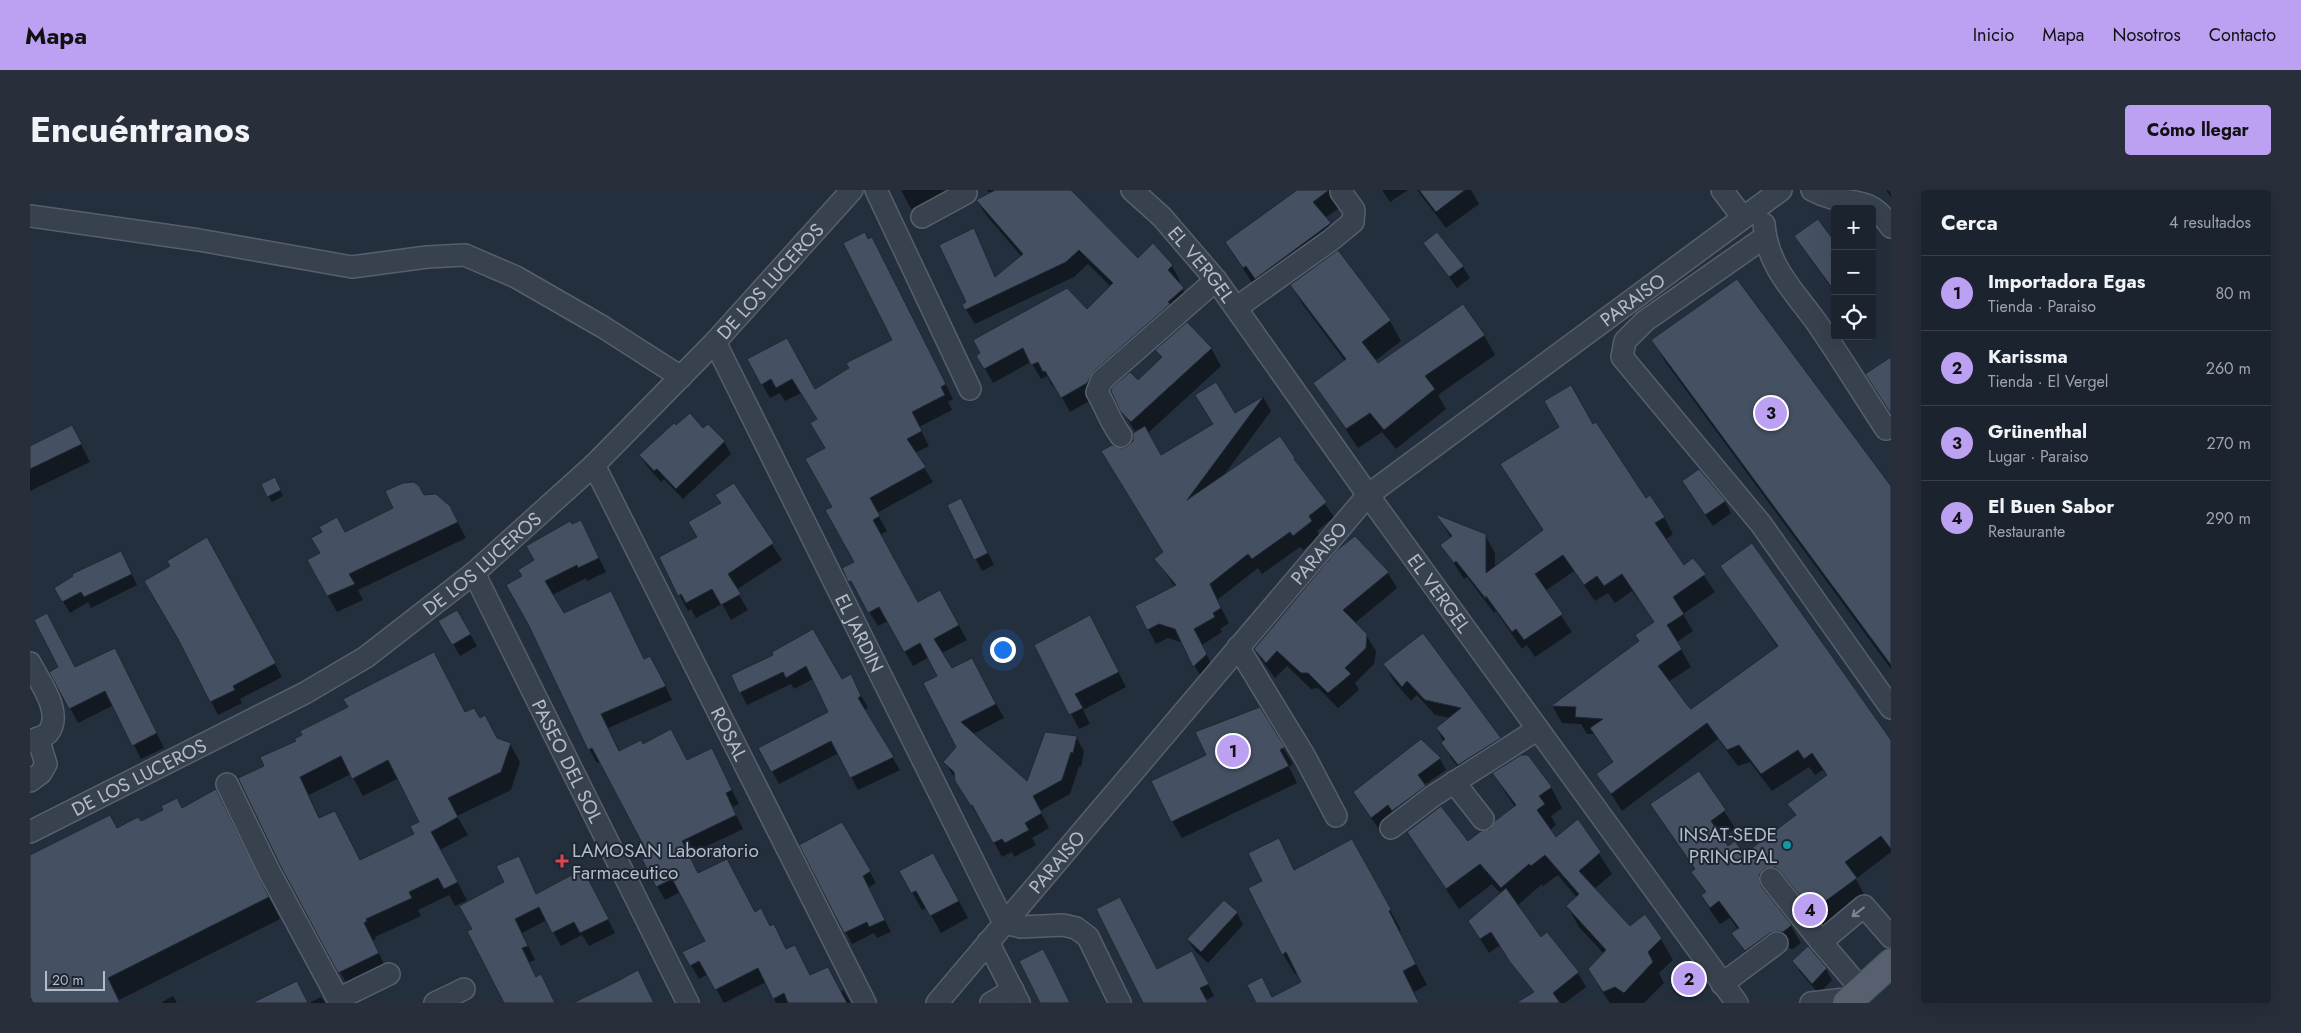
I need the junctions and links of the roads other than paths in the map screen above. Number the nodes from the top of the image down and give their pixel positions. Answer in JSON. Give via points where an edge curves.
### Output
{"nodes":[{"id":1,"x":852,"y":190,"type":"edge"},
{"id":2,"x":876,"y":190,"type":"edge"},
{"id":3,"x":964,"y":190,"type":"edge"},
{"id":4,"x":1132,"y":190,"type":"edge"},
{"id":5,"x":1722,"y":190,"type":"edge"},
{"id":6,"x":1781,"y":190,"type":"edge"},
{"id":7,"x":1812,"y":190,"type":"edge"},
{"id":8,"x":1341,"y":192,"type":"dead end"},
{"id":9,"x":1763,"y":204,"type":"junction"},
{"id":10,"x":30,"y":216,"type":"edge"},
{"id":11,"x":922,"y":217,"type":"dead end"},
{"id":12,"x":1743,"y":218,"type":"junction"},
{"id":13,"x":1891,"y":227,"type":"edge"},
{"id":14,"x":1765,"y":236,"type":"junction"},
{"id":15,"x":1216,"y":280,"type":"junction"},
{"id":16,"x":1236,"y":308,"type":"junction"},
{"id":17,"x":715,"y":342,"type":"junction"},
{"id":18,"x":681,"y":377,"type":"junction"},
{"id":19,"x":970,"y":389,"type":"dead end"},
{"id":20,"x":1886,"y":429,"type":"dead end"},
{"id":21,"x":1121,"y":436,"type":"dead end"},
{"id":22,"x":594,"y":466,"type":"junction"},
{"id":23,"x":1368,"y":495,"type":"junction"},
{"id":24,"x":474,"y":574,"type":"junction"},
{"id":25,"x":1238,"y":647,"type":"junction"},
{"id":26,"x":30,"y":663,"type":"edge"},
{"id":27,"x":1891,"y":708,"type":"edge"},
{"id":28,"x":1538,"y":730,"type":"junction"},
{"id":29,"x":34,"y":740,"type":"edge"},
{"id":30,"x":30,"y":781,"type":"edge"},
{"id":31,"x":1454,"y":782,"type":"junction"},
{"id":32,"x":227,"y":784,"type":"dead end"},
{"id":33,"x":1336,"y":816,"type":"dead end"},
{"id":34,"x":1483,"y":818,"type":"dead end"},
{"id":35,"x":1391,"y":828,"type":"dead end"},
{"id":36,"x":30,"y":832,"type":"edge"},
{"id":37,"x":1771,"y":879,"type":"dead end"},
{"id":38,"x":1004,"y":923,"type":"junction"},
{"id":39,"x":1891,"y":937,"type":"edge"},
{"id":40,"x":988,"y":942,"type":"junction"},
{"id":41,"x":1821,"y":942,"type":"junction"},
{"id":42,"x":1777,"y":943,"type":"dead end"},
{"id":43,"x":1891,"y":963,"type":"edge"},
{"id":44,"x":389,"y":974,"type":"dead end"},
{"id":45,"x":1722,"y":984,"type":"junction"},
{"id":46,"x":464,"y":989,"type":"dead end"},
{"id":47,"x":1016,"y":997,"type":"edge"},
{"id":48,"x":1854,"y":997,"type":"edge"},
{"id":49,"x":339,"y":1001,"type":"edge"},
{"id":50,"x":435,"y":1003,"type":"edge"},
{"id":51,"x":688,"y":1003,"type":"edge"},
{"id":52,"x":865,"y":1003,"type":"edge"},
{"id":53,"x":937,"y":1003,"type":"edge"},
{"id":54,"x":991,"y":1003,"type":"edge"},
{"id":55,"x":1120,"y":1003,"type":"edge"},
{"id":56,"x":1737,"y":1003,"type":"edge"},
{"id":57,"x":1812,"y":1003,"type":"edge"}],
"edges":[{"from":1,"to":17,"type":"street","name":"DE LOS LUCEROS"},
{"from":2,"to":19,"type":"street"},
{"from":3,"to":11,"type":"street","via":[[966,192]]},
{"from":4,"to":15,"type":"street","name":"EL VERGEL","via":[[1162,217]]},
{"from":5,"to":12,"type":"street"},
{"from":6,"to":9,"type":"street","name":"PARAISO"},
{"from":7,"to":13,"type":"street","via":[[1824,197],[1864,198],[1882,210]]},
{"from":8,"to":16,"type":"street","via":[[1354,210],[1352,222]]},
{"from":9,"to":12,"type":"street","name":"PARAISO"},
{"from":9,"to":14,"type":"street"},
{"from":10,"to":18,"type":"street","via":[[199,240],[352,267],[465,255],[524,282]]},
{"from":12,"to":23,"type":"street","name":"PARAISO"},
{"from":14,"to":20,"type":"street","via":[[1769,255],[1783,279],[1817,324]]},
{"from":14,"to":27,"type":"street","via":[[1645,321],[1625,341],[1622,357],[1761,524]]},
{"from":15,"to":16,"type":"street","name":"EL VERGEL"},
{"from":15,"to":21,"type":"street","via":[[1102,380],[1097,392],[1106,406],[1110,422]]},
{"from":16,"to":23,"type":"street","name":"EL VERGEL"},
{"from":17,"to":18,"type":"street","name":"DE LOS LUCEROS"},
{"from":17,"to":38,"type":"street","name":"EL JARDIN"},
{"from":18,"to":22,"type":"street","name":"DE LOS LUCEROS"},
{"from":22,"to":24,"type":"street","name":"DE LOS LUCEROS"},
{"from":22,"to":52,"type":"street","name":"ROSAL"},
{"from":23,"to":25,"type":"street","name":"PARAISO"},
{"from":23,"to":28,"type":"street","name":"EL VERGEL"},
{"from":24,"to":36,"type":"street","name":"DE LOS LUCEROS","via":[[366,657],[305,693]]},
{"from":24,"to":51,"type":"street","name":"PASEO DEL SOL"},
{"from":25,"to":33,"type":"street","via":[[1305,757]]},
{"from":25,"to":38,"type":"street","name":"PARAISO"},
{"from":26,"to":29,"type":"street","via":[[52,706],[54,721],[47,734]]},
{"from":28,"to":31,"type":"street"},
{"from":28,"to":45,"type":"street","name":"EL VERGEL"},
{"from":29,"to":30,"type":"street","via":[[46,764]]},
{"from":31,"to":34,"type":"street"},
{"from":31,"to":35,"type":"street"},
{"from":32,"to":49,"type":"street","via":[[269,871]]},
{"from":37,"to":41,"type":"street"},
{"from":38,"to":40,"type":"street","name":"PARAISO"},
{"from":38,"to":55,"type":"street","via":[[1076,928],[1088,937]]},
{"from":39,"to":41,"type":"street","one_way":true,"via":[[1864,906]]},
{"from":40,"to":47,"type":"street"},
{"from":40,"to":53,"type":"street","name":"PARAISO"},
{"from":41,"to":48,"type":"street"},
{"from":42,"to":45,"type":"street"},
{"from":43,"to":48,"type":"main road"},
{"from":44,"to":49,"type":"street"},
{"from":45,"to":56,"type":"street","name":"EL VERGEL"},
{"from":46,"to":50,"type":"street"},
{"from":47,"to":54,"type":"street"},
{"from":48,"to":57,"type":"street"}]}
